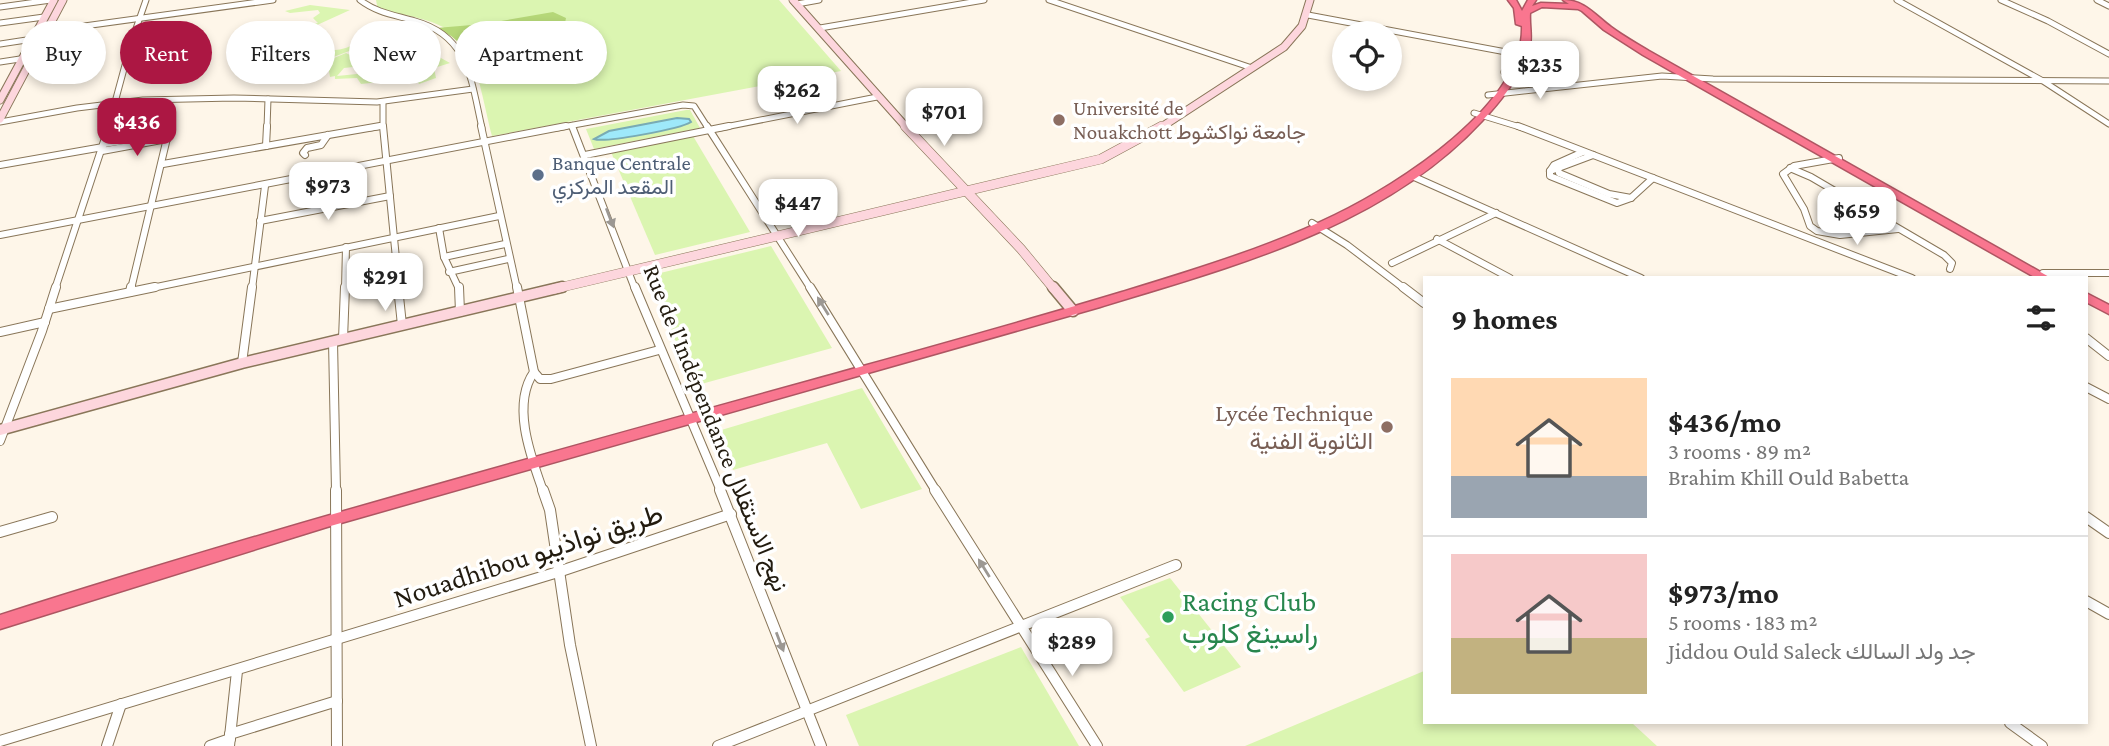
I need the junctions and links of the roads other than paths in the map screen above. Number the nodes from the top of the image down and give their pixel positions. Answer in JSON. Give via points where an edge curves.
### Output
{"nodes":[{"id":1,"x":53,"y":0,"type":"edge"},
{"id":2,"x":63,"y":0,"type":"edge"},
{"id":3,"x":146,"y":0,"type":"edge"},
{"id":4,"x":273,"y":0,"type":"edge"},
{"id":5,"x":360,"y":0,"type":"edge"},
{"id":6,"x":820,"y":0,"type":"edge"},
{"id":7,"x":984,"y":0,"type":"edge"},
{"id":8,"x":1049,"y":0,"type":"edge"},
{"id":9,"x":1310,"y":0,"type":"edge"},
{"id":10,"x":1532,"y":0,"type":"edge"},
{"id":11,"x":1567,"y":0,"type":"edge"},
{"id":12,"x":1590,"y":0,"type":"edge"},
{"id":13,"x":1897,"y":0,"type":"edge"},
{"id":14,"x":2001,"y":0,"type":"edge"},
{"id":15,"x":2097,"y":0,"type":"edge"},
{"id":16,"x":795,"y":2,"type":"edge"},
{"id":17,"x":1520,"y":5,"type":"edge"},
{"id":18,"x":2109,"y":6,"type":"edge"},
{"id":19,"x":0,"y":7,"type":"edge"},
{"id":20,"x":1308,"y":15,"type":"junction"},
{"id":21,"x":44,"y":17,"type":"junction"},
{"id":22,"x":1595,"y":17,"type":"junction"},
{"id":23,"x":140,"y":18,"type":"junction"},
{"id":24,"x":42,"y":21,"type":"edge"},
{"id":25,"x":53,"y":21,"type":"edge"},
{"id":26,"x":0,"y":23,"type":"edge"},
{"id":27,"x":106,"y":23,"type":"edge"},
{"id":28,"x":820,"y":28,"type":"junction"},
{"id":29,"x":21,"y":41,"type":"edge"},
{"id":30,"x":0,"y":44,"type":"edge"},
{"id":31,"x":1518,"y":54,"type":"junction"},
{"id":32,"x":2109,"y":54,"type":"edge"},
{"id":33,"x":21,"y":58,"type":"edge"},
{"id":34,"x":0,"y":62,"type":"edge"},
{"id":35,"x":21,"y":62,"type":"edge"},
{"id":36,"x":1252,"y":68,"type":"junction"},
{"id":37,"x":1508,"y":72,"type":"junction"},
{"id":38,"x":1693,"y":77,"type":"junction"},
{"id":39,"x":21,"y":80,"type":"edge"},
{"id":40,"x":2043,"y":81,"type":"junction"},
{"id":41,"x":2109,"y":81,"type":"edge"},
{"id":42,"x":1591,"y":83,"type":"junction"},
{"id":43,"x":473,"y":89,"type":"junction"},
{"id":44,"x":1493,"y":95,"type":"junction"},
{"id":45,"x":877,"y":97,"type":"junction"},
{"id":46,"x":268,"y":99,"type":"junction"},
{"id":47,"x":0,"y":100,"type":"edge"},
{"id":48,"x":117,"y":102,"type":"junction"},
{"id":49,"x":383,"y":102,"type":"junction"},
{"id":50,"x":1478,"y":114,"type":"junction"},
{"id":51,"x":0,"y":120,"type":"edge"},
{"id":52,"x":2109,"y":124,"type":"edge"},
{"id":53,"x":383,"y":126,"type":"junction"},
{"id":54,"x":572,"y":127,"type":"junction"},
{"id":55,"x":712,"y":129,"type":"junction"},
{"id":56,"x":328,"y":135,"type":"junction"},
{"id":57,"x":484,"y":143,"type":"junction"},
{"id":58,"x":266,"y":146,"type":"junction"},
{"id":59,"x":103,"y":147,"type":"junction"},
{"id":60,"x":1584,"y":152,"type":"junction"},
{"id":61,"x":305,"y":155,"type":"dead end"},
{"id":62,"x":585,"y":155,"type":"junction"},
{"id":63,"x":1593,"y":155,"type":"junction"},
{"id":64,"x":1836,"y":158,"type":"junction"},
{"id":65,"x":387,"y":163,"type":"junction"},
{"id":66,"x":163,"y":164,"type":"junction"},
{"id":67,"x":0,"y":165,"type":"edge"},
{"id":68,"x":1790,"y":168,"type":"junction"},
{"id":69,"x":1554,"y":170,"type":"junction"},
{"id":70,"x":1412,"y":176,"type":"junction"},
{"id":71,"x":1653,"y":178,"type":"junction"},
{"id":72,"x":264,"y":186,"type":"junction"},
{"id":73,"x":967,"y":193,"type":"junction"},
{"id":74,"x":390,"y":196,"type":"junction"},
{"id":75,"x":153,"y":207,"type":"junction"},
{"id":76,"x":1496,"y":213,"type":"junction"},
{"id":77,"x":499,"y":216,"type":"junction"},
{"id":78,"x":76,"y":221,"type":"junction"},
{"id":79,"x":260,"y":221,"type":"junction"},
{"id":80,"x":1315,"y":225,"type":"junction"},
{"id":81,"x":439,"y":228,"type":"junction"},
{"id":82,"x":1899,"y":229,"type":"junction"},
{"id":83,"x":0,"y":235,"type":"edge"},
{"id":84,"x":394,"y":238,"type":"junction"},
{"id":85,"x":780,"y":238,"type":"junction"},
{"id":86,"x":1437,"y":239,"type":"junction"},
{"id":87,"x":505,"y":244,"type":"junction"},
{"id":88,"x":346,"y":247,"type":"junction"},
{"id":89,"x":443,"y":257,"type":"junction"},
{"id":90,"x":509,"y":259,"type":"junction"},
{"id":91,"x":1392,"y":263,"type":"dead end"},
{"id":92,"x":254,"y":266,"type":"junction"},
{"id":93,"x":1950,"y":269,"type":"dead end"},
{"id":94,"x":449,"y":272,"type":"junction"},
{"id":95,"x":631,"y":273,"type":"junction"},
{"id":96,"x":2109,"y":273,"type":"edge"},
{"id":97,"x":1506,"y":276,"type":"edge"},
{"id":98,"x":1637,"y":276,"type":"edge"},
{"id":99,"x":1907,"y":276,"type":"edge"},
{"id":100,"x":2047,"y":276,"type":"edge"},
{"id":101,"x":2064,"y":276,"type":"edge"},
{"id":102,"x":130,"y":292,"type":"junction"},
{"id":103,"x":517,"y":299,"type":"junction"},
{"id":104,"x":1423,"y":302,"type":"edge"},
{"id":105,"x":1071,"y":308,"type":"junction"},
{"id":106,"x":49,"y":309,"type":"junction"},
{"id":107,"x":460,"y":312,"type":"junction"},
{"id":108,"x":45,"y":322,"type":"junction"},
{"id":109,"x":402,"y":325,"type":"junction"},
{"id":110,"x":0,"y":332,"type":"edge"},
{"id":111,"x":338,"y":340,"type":"junction"},
{"id":112,"x":2088,"y":340,"type":"edge"},
{"id":113,"x":659,"y":350,"type":"junction"},
{"id":114,"x":2109,"y":356,"type":"edge"},
{"id":115,"x":242,"y":363,"type":"junction"},
{"id":116,"x":860,"y":368,"type":"junction"},
{"id":117,"x":534,"y":372,"type":"junction"},
{"id":118,"x":2088,"y":388,"type":"edge"},
{"id":119,"x":2109,"y":399,"type":"edge"},
{"id":120,"x":687,"y":416,"type":"junction"},
{"id":121,"x":2,"y":430,"type":"edge"},
{"id":122,"x":0,"y":441,"type":"edge"},
{"id":123,"x":533,"y":460,"type":"junction"},
{"id":124,"x":731,"y":514,"type":"junction"},
{"id":125,"x":335,"y":516,"type":"junction"},
{"id":126,"x":52,"y":517,"type":"dead end"},
{"id":127,"x":2088,"y":518,"type":"edge"},
{"id":128,"x":0,"y":532,"type":"edge"},
{"id":129,"x":2109,"y":533,"type":"edge"},
{"id":130,"x":1176,"y":565,"type":"dead end"},
{"id":131,"x":558,"y":572,"type":"junction"},
{"id":132,"x":2088,"y":602,"type":"edge"},
{"id":133,"x":0,"y":614,"type":"edge"},
{"id":134,"x":2109,"y":614,"type":"edge"},
{"id":135,"x":0,"y":622,"type":"edge"},
{"id":136,"x":1020,"y":626,"type":"junction"},
{"id":137,"x":338,"y":638,"type":"junction"},
{"id":138,"x":237,"y":671,"type":"junction"},
{"id":139,"x":337,"y":701,"type":"junction"},
{"id":140,"x":121,"y":704,"type":"junction"},
{"id":141,"x":807,"y":712,"type":"junction"},
{"id":142,"x":2011,"y":724,"type":"edge"},
{"id":143,"x":230,"y":740,"type":"edge"},
{"id":144,"x":0,"y":741,"type":"edge"},
{"id":145,"x":107,"y":746,"type":"edge"},
{"id":146,"x":210,"y":746,"type":"edge"},
{"id":147,"x":337,"y":746,"type":"edge"},
{"id":148,"x":591,"y":746,"type":"edge"},
{"id":149,"x":718,"y":746,"type":"edge"},
{"id":150,"x":821,"y":746,"type":"edge"},
{"id":151,"x":1097,"y":746,"type":"edge"},
{"id":152,"x":2042,"y":746,"type":"edge"}],
"edges":[{"from":1,"to":19,"type":"street"},
{"from":1,"to":21,"type":"street"},
{"from":2,"to":25,"type":"street"},
{"from":3,"to":23,"type":"street"},
{"from":4,"to":23,"type":"street"},
{"from":5,"to":43,"type":"street","via":[[375,11],[419,22],[451,38],[460,50]]},
{"from":6,"to":16,"type":"street"},
{"from":7,"to":28,"type":"street"},
{"from":8,"to":36,"type":"street"},
{"from":9,"to":20,"type":"street"},
{"from":10,"to":17,"type":"highway"},
{"from":11,"to":22,"type":"highway"},
{"from":12,"to":22,"type":"highway"},
{"from":13,"to":40,"type":"street"},
{"from":14,"to":32,"type":"street"},
{"from":15,"to":18,"type":"street"},
{"from":16,"to":28,"type":"street"},
{"from":17,"to":22,"type":"highway","via":[[1574,7]]},
{"from":17,"to":31,"type":"highway","via":[[1528,31]]},
{"from":20,"to":31,"type":"street"},
{"from":20,"to":36,"type":"street","via":[[1288,43]]},
{"from":21,"to":24,"type":"street"},
{"from":21,"to":26,"type":"street"},
{"from":22,"to":38,"type":"highway"},
{"from":23,"to":27,"type":"street"},
{"from":23,"to":48,"type":"street"},
{"from":28,"to":45,"type":"street"},
{"from":29,"to":30,"type":"street"},
{"from":31,"to":37,"type":"highway"},
{"from":33,"to":34,"type":"street"},
{"from":35,"to":47,"type":"street"},
{"from":36,"to":73,"type":"street","via":[[1110,156]]},
{"from":37,"to":42,"type":"street"},
{"from":37,"to":44,"type":"highway"},
{"from":38,"to":40,"type":"street"},
{"from":38,"to":42,"type":"street"},
{"from":38,"to":64,"type":"highway"},
{"from":39,"to":51,"type":"street"},
{"from":40,"to":41,"type":"street"},
{"from":40,"to":52,"type":"street"},
{"from":42,"to":44,"type":"street"},
{"from":43,"to":49,"type":"street"},
{"from":43,"to":57,"type":"street"},
{"from":44,"to":50,"type":"highway"},
{"from":45,"to":55,"type":"street"},
{"from":45,"to":73,"type":"street"},
{"from":46,"to":48,"type":"street"},
{"from":46,"to":49,"type":"street"},
{"from":46,"to":58,"type":"street"},
{"from":48,"to":51,"type":"street"},
{"from":48,"to":59,"type":"street"},
{"from":49,"to":53,"type":"street"},
{"from":50,"to":60,"type":"street"},
{"from":50,"to":70,"type":"highway","via":[[1455,142]]},
{"from":50,"to":80,"type":"highway","via":[[1404,172]]},
{"from":53,"to":56,"type":"street"},
{"from":53,"to":65,"type":"street"},
{"from":54,"to":55,"type":"street","via":[[688,105],[696,108]]},
{"from":54,"to":57,"type":"street"},
{"from":54,"to":62,"type":"street","name":"Rue de l'Indépendance نهج الاستقلال"},
{"from":55,"to":62,"type":"street"},
{"from":55,"to":85,"type":"street"},
{"from":56,"to":58,"type":"street"},
{"from":56,"to":61,"type":"street"},
{"from":57,"to":65,"type":"street"},
{"from":57,"to":77,"type":"street"},
{"from":58,"to":66,"type":"street"},
{"from":59,"to":66,"type":"street","via":[[167,139]]},
{"from":59,"to":67,"type":"street"},
{"from":59,"to":78,"type":"street"},
{"from":60,"to":63,"type":"street"},
{"from":60,"to":69,"type":"street","via":[[1554,165]]},
{"from":62,"to":95,"type":"street","name":"Rue de l'Indépendance نهج الاستقلال","one_way":true},
{"from":63,"to":69,"type":"street"},
{"from":63,"to":71,"type":"street"},
{"from":64,"to":68,"type":"street"},
{"from":64,"to":100,"type":"highway"},
{"from":65,"to":72,"type":"street"},
{"from":65,"to":74,"type":"street"},
{"from":66,"to":75,"type":"street"},
{"from":68,"to":82,"type":"street"},
{"from":68,"to":82,"type":"street","via":[[1784,178],[1817,231],[1840,235]]},
{"from":69,"to":71,"type":"street","via":[[1550,176],[1623,202]]},
{"from":70,"to":76,"type":"street"},
{"from":70,"to":80,"type":"highway","via":[[1371,201]]},
{"from":71,"to":99,"type":"street"},
{"from":72,"to":75,"type":"street"},
{"from":72,"to":79,"type":"street"},
{"from":73,"to":85,"type":"street"},
{"from":73,"to":105,"type":"street"},
{"from":74,"to":79,"type":"street"},
{"from":74,"to":84,"type":"street"},
{"from":75,"to":78,"type":"street"},
{"from":75,"to":102,"type":"street"},
{"from":76,"to":86,"type":"street"},
{"from":76,"to":98,"type":"street"},
{"from":77,"to":81,"type":"street"},
{"from":77,"to":87,"type":"street"},
{"from":78,"to":83,"type":"street"},
{"from":78,"to":106,"type":"street"},
{"from":79,"to":92,"type":"street"},
{"from":80,"to":104,"type":"street"},
{"from":80,"to":105,"type":"highway","via":[[1209,269]]},
{"from":81,"to":84,"type":"street"},
{"from":81,"to":89,"type":"street"},
{"from":82,"to":93,"type":"street","via":[[1944,255],[1952,263]]},
{"from":84,"to":88,"type":"street"},
{"from":84,"to":109,"type":"street"},
{"from":85,"to":95,"type":"street"},
{"from":116,"to":85,"type":"street","one_way":true},
{"from":86,"to":91,"type":"street"},
{"from":86,"to":97,"type":"street"},
{"from":87,"to":89,"type":"street"},
{"from":87,"to":90,"type":"street"},
{"from":88,"to":92,"type":"street"},
{"from":88,"to":111,"type":"street"},
{"from":89,"to":94,"type":"street"},
{"from":90,"to":94,"type":"street"},
{"from":90,"to":103,"type":"street"},
{"from":92,"to":102,"type":"street"},
{"from":92,"to":115,"type":"street"},
{"from":94,"to":107,"type":"street","via":[[460,290]]},
{"from":95,"to":103,"type":"street"},
{"from":95,"to":113,"type":"street","name":"Rue de l'Indépendance نهج الاستقلال"},
{"from":96,"to":101,"type":"street"},
{"from":102,"to":106,"type":"street"},
{"from":103,"to":107,"type":"street"},
{"from":103,"to":117,"type":"street"},
{"from":105,"to":116,"type":"highway"},
{"from":106,"to":108,"type":"street"},
{"from":107,"to":109,"type":"street"},
{"from":108,"to":110,"type":"street"},
{"from":108,"to":121,"type":"street"},
{"from":109,"to":111,"type":"street"},
{"from":111,"to":115,"type":"street"},
{"from":111,"to":125,"type":"street"},
{"from":112,"to":114,"type":"street"},
{"from":113,"to":117,"type":"street","via":[[551,379],[540,379]]},
{"from":113,"to":120,"type":"street","name":"Rue de l'Indépendance نهج الاستقلال"},
{"from":115,"to":121,"type":"street"},
{"from":116,"to":120,"type":"highway"},
{"from":136,"to":116,"type":"street","one_way":true},
{"from":117,"to":123,"type":"street","via":[[524,396]]},
{"from":118,"to":119,"type":"street"},
{"from":120,"to":123,"type":"highway"},
{"from":120,"to":124,"type":"street","name":"Rue de l'Indépendance نهج الاستقلال"},
{"from":121,"to":122,"type":"street"},
{"from":123,"to":125,"type":"highway"},
{"from":123,"to":131,"type":"street","via":[[550,510]]},
{"from":124,"to":131,"type":"street","name":"Nouadhibou طريق نواذيبو"},
{"from":124,"to":141,"type":"street","name":"Rue de l'Indépendance نهج الاستقلال","one_way":true},
{"from":125,"to":133,"type":"highway"},
{"from":125,"to":135,"type":"highway"},
{"from":125,"to":137,"type":"street"},
{"from":126,"to":128,"type":"street"},
{"from":127,"to":129,"type":"street"},
{"from":130,"to":136,"type":"street"},
{"from":131,"to":137,"type":"street","name":"Nouadhibou طريق نواذيبو"},
{"from":131,"to":148,"type":"street"},
{"from":132,"to":134,"type":"street"},
{"from":136,"to":141,"type":"street"},
{"from":136,"to":151,"type":"street"},
{"from":137,"to":138,"type":"street","name":"Nouadhibou طريق نواذيبو"},
{"from":137,"to":139,"type":"street"},
{"from":138,"to":140,"type":"street","name":"Nouadhibou طريق نواذيبو"},
{"from":138,"to":143,"type":"street"},
{"from":139,"to":143,"type":"street"},
{"from":139,"to":147,"type":"street"},
{"from":140,"to":144,"type":"street","name":"Nouadhibou طريق نواذيبو"},
{"from":140,"to":145,"type":"street"},
{"from":141,"to":149,"type":"street"},
{"from":141,"to":150,"type":"street","name":"Rue de l'Indépendance نهج الاستقلال"},
{"from":142,"to":152,"type":"street"},
{"from":143,"to":146,"type":"street"}]}
